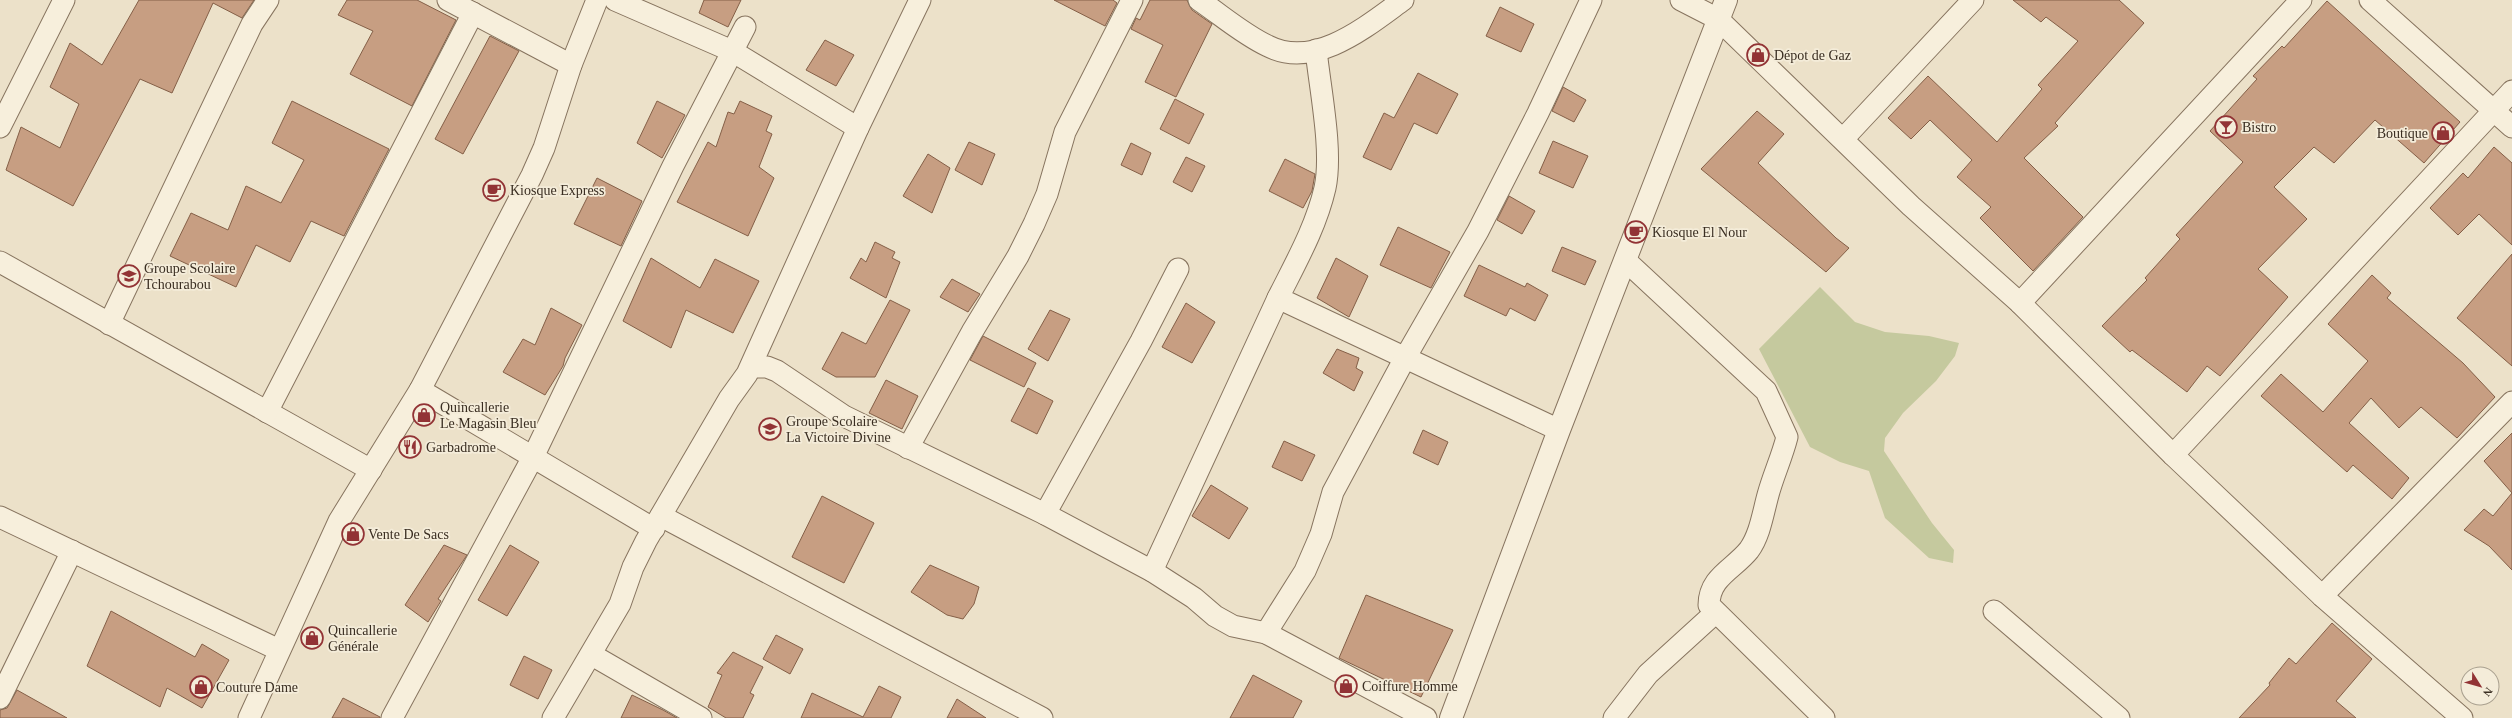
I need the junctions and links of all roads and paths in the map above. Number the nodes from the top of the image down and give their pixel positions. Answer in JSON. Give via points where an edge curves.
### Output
{"nodes":[{"id":1,"x":64,"y":0,"type":"edge"},
{"id":2,"x":268,"y":0,"type":"edge"},
{"id":3,"x":448,"y":0,"type":"edge"},
{"id":4,"x":597,"y":0,"type":"edge"},
{"id":5,"x":615,"y":0,"type":"edge"},
{"id":6,"x":920,"y":0,"type":"edge"},
{"id":7,"x":1132,"y":0,"type":"edge"},
{"id":8,"x":1199,"y":0,"type":"edge"},
{"id":9,"x":1403,"y":0,"type":"edge"},
{"id":10,"x":1590,"y":0,"type":"edge"},
{"id":11,"x":1682,"y":0,"type":"edge"},
{"id":12,"x":1973,"y":0,"type":"edge"},
{"id":13,"x":2301,"y":0,"type":"edge"},
{"id":14,"x":2370,"y":0,"type":"edge"},
{"id":15,"x":1722,"y":10,"type":"edge"},
{"id":16,"x":473,"y":13,"type":"junction"},
{"id":17,"x":745,"y":27,"type":"dead end"},
{"id":18,"x":1316,"y":50,"type":"junction"},
{"id":19,"x":732,"y":51,"type":"junction"},
{"id":20,"x":571,"y":65,"type":"junction"},
{"id":21,"x":2512,"y":91,"type":"edge"},
{"id":22,"x":2494,"y":111,"type":"junction"},
{"id":23,"x":0,"y":127,"type":"edge"},
{"id":24,"x":2512,"y":127,"type":"edge"},
{"id":25,"x":858,"y":128,"type":"junction"},
{"id":26,"x":1843,"y":140,"type":"junction"},
{"id":27,"x":1625,"y":260,"type":"junction"},
{"id":28,"x":0,"y":262,"type":"edge"},
{"id":29,"x":1178,"y":269,"type":"dead end"},
{"id":30,"x":1278,"y":298,"type":"junction"},
{"id":31,"x":2020,"y":303,"type":"junction"},
{"id":32,"x":110,"y":324,"type":"junction"},
{"id":33,"x":1405,"y":358,"type":"junction"},
{"id":34,"x":751,"y":367,"type":"junction"},
{"id":35,"x":420,"y":390,"type":"junction"},
{"id":36,"x":2512,"y":402,"type":"edge"},
{"id":37,"x":268,"y":412,"type":"junction"},
{"id":38,"x":1559,"y":430,"type":"junction"},
{"id":39,"x":908,"y":448,"type":"junction"},
{"id":40,"x":2173,"y":455,"type":"junction"},
{"id":41,"x":533,"y":457,"type":"junction"},
{"id":42,"x":371,"y":470,"type":"junction"},
{"id":43,"x":1045,"y":514,"type":"junction"},
{"id":44,"x":0,"y":516,"type":"edge"},
{"id":45,"x":657,"y":522,"type":"junction"},
{"id":46,"x":72,"y":551,"type":"junction"},
{"id":47,"x":1152,"y":571,"type":"junction"},
{"id":48,"x":2322,"y":596,"type":"junction"},
{"id":49,"x":1994,"y":611,"type":"dead end"},
{"id":50,"x":1715,"y":614,"type":"junction"},
{"id":51,"x":1266,"y":633,"type":"junction"},
{"id":52,"x":279,"y":650,"type":"junction"},
{"id":53,"x":592,"y":655,"type":"junction"},
{"id":54,"x":0,"y":698,"type":"edge"},
{"id":55,"x":248,"y":718,"type":"edge"},
{"id":56,"x":392,"y":718,"type":"edge"},
{"id":57,"x":553,"y":718,"type":"edge"},
{"id":58,"x":701,"y":718,"type":"edge"},
{"id":59,"x":1042,"y":718,"type":"edge"},
{"id":60,"x":1426,"y":718,"type":"edge"},
{"id":61,"x":1451,"y":718,"type":"edge"},
{"id":62,"x":1614,"y":718,"type":"edge"},
{"id":63,"x":1824,"y":718,"type":"edge"},
{"id":64,"x":2119,"y":718,"type":"edge"},
{"id":65,"x":2462,"y":718,"type":"edge"}],
"edges":[{"from":1,"to":23,"type":"street"},
{"from":2,"to":32,"type":"street","via":[[252,24]]},
{"from":3,"to":16,"type":"street"},
{"from":4,"to":20,"type":"street"},
{"from":5,"to":19,"type":"street"},
{"from":6,"to":25,"type":"street"},
{"from":7,"to":39,"type":"street","via":[[1065,132],[1047,194],[1034,224]]},
{"from":8,"to":18,"type":"street","via":[[1268,47],[1293,53]]},
{"from":9,"to":18,"type":"street","via":[[1358,33]]},
{"from":10,"to":33,"type":"street","via":[[1538,112],[1478,231]]},
{"from":11,"to":15,"type":"street"},
{"from":12,"to":26,"type":"street"},
{"from":13,"to":31,"type":"street"},
{"from":14,"to":22,"type":"street"},
{"from":15,"to":26,"type":"street"},
{"from":15,"to":27,"type":"street"},
{"from":16,"to":20,"type":"street"},
{"from":16,"to":37,"type":"street"},
{"from":17,"to":19,"type":"street"},
{"from":18,"to":30,"type":"street","via":[[1327,151],[1325,187],[1312,229]]},
{"from":19,"to":25,"type":"street"},
{"from":19,"to":41,"type":"street","via":[[673,166]]},
{"from":20,"to":35,"type":"street","via":[[544,148],[532,174]]},
{"from":21,"to":22,"type":"street"},
{"from":22,"to":24,"type":"street"},
{"from":22,"to":40,"type":"street"},
{"from":25,"to":34,"type":"street"},
{"from":26,"to":31,"type":"street","via":[[1911,206]]},
{"from":27,"to":38,"type":"street"},
{"from":27,"to":50,"type":"street","via":[[1766,391],[1787,437],[1762,520],[1749,550],[1724,572],[1715,583],[1709,597],[1709,605]]},
{"from":28,"to":32,"type":"street"},
{"from":29,"to":43,"type":"street"},
{"from":30,"to":33,"type":"street"},
{"from":30,"to":47,"type":"street"},
{"from":31,"to":40,"type":"street"},
{"from":32,"to":37,"type":"street"},
{"from":33,"to":38,"type":"street"},
{"from":33,"to":51,"type":"street","via":[[1333,492],[1321,534],[1305,572]]},
{"from":34,"to":39,"type":"street","via":[[777,371],[844,416]]},
{"from":34,"to":45,"type":"street","via":[[729,399]]},
{"from":35,"to":41,"type":"street"},
{"from":35,"to":42,"type":"street"},
{"from":36,"to":48,"type":"street"},
{"from":37,"to":42,"type":"street"},
{"from":38,"to":61,"type":"street"},
{"from":39,"to":43,"type":"street"},
{"from":40,"to":48,"type":"street"},
{"from":41,"to":45,"type":"street"},
{"from":41,"to":56,"type":"street"},
{"from":42,"to":52,"type":"street","via":[[339,521]]},
{"from":43,"to":47,"type":"street"},
{"from":44,"to":46,"type":"street"},
{"from":45,"to":53,"type":"street","via":[[633,567],[620,604]]},
{"from":45,"to":59,"type":"street"},
{"from":46,"to":52,"type":"street"},
{"from":46,"to":54,"type":"street"},
{"from":47,"to":51,"type":"street","via":[[1233,626]]},
{"from":48,"to":65,"type":"street"},
{"from":49,"to":64,"type":"street"},
{"from":50,"to":62,"type":"street","via":[[1648,674]]},
{"from":50,"to":63,"type":"street"},
{"from":51,"to":60,"type":"street"},
{"from":52,"to":55,"type":"street"},
{"from":53,"to":57,"type":"street"},
{"from":53,"to":58,"type":"street"}]}
